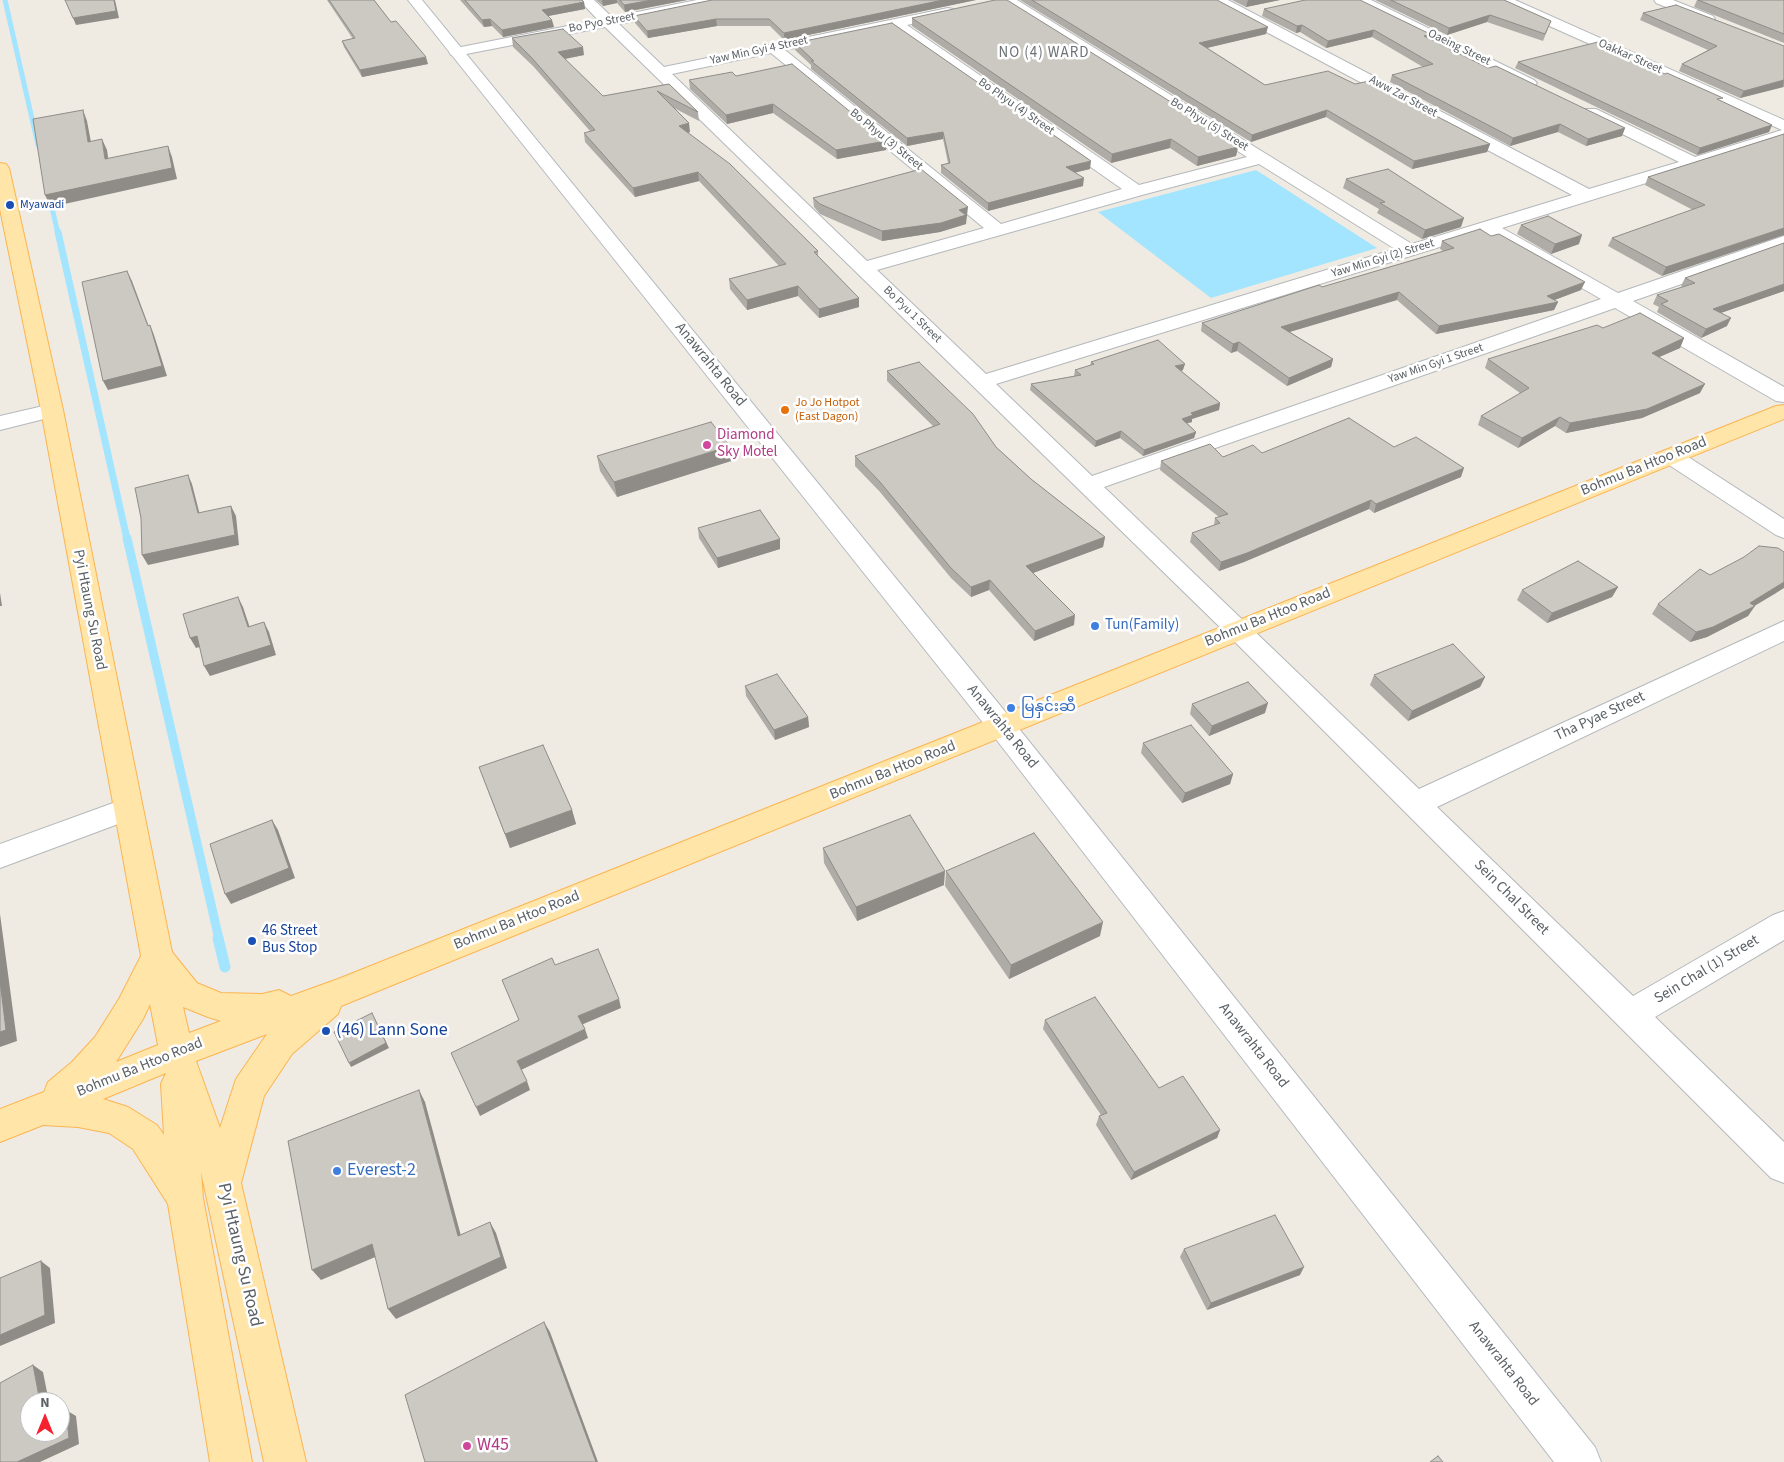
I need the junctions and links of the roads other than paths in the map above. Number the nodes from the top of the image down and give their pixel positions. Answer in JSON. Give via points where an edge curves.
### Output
{"nodes":[{"id":1,"x":415,"y":0,"type":"edge"},
{"id":2,"x":586,"y":0,"type":"edge"},
{"id":3,"x":718,"y":0,"type":"edge"},
{"id":4,"x":1217,"y":0,"type":"edge"},
{"id":5,"x":1360,"y":0,"type":"edge"},
{"id":6,"x":1503,"y":0,"type":"edge"},
{"id":7,"x":1661,"y":0,"type":"edge"},
{"id":8,"x":1003,"y":1,"type":"edge"},
{"id":9,"x":959,"y":10,"type":"edge"},
{"id":10,"x":1262,"y":10,"type":"edge"},
{"id":11,"x":1244,"y":14,"type":"junction"},
{"id":12,"x":608,"y":22,"type":"junction"},
{"id":13,"x":895,"y":23,"type":"junction"},
{"id":14,"x":1722,"y":25,"type":"edge"},
{"id":15,"x":773,"y":48,"type":"junction"},
{"id":16,"x":456,"y":52,"type":"junction"},
{"id":17,"x":660,"y":72,"type":"junction"},
{"id":18,"x":1544,"y":90,"type":"edge"},
{"id":19,"x":1579,"y":107,"type":"edge"},
{"id":20,"x":1784,"y":126,"type":"edge"},
{"id":21,"x":1784,"y":135,"type":"edge"},
{"id":22,"x":1262,"y":158,"type":"junction"},
{"id":23,"x":1692,"y":162,"type":"junction"},
{"id":24,"x":1,"y":176,"type":"edge"},
{"id":25,"x":1136,"y":191,"type":"junction"},
{"id":26,"x":1588,"y":196,"type":"junction"},
{"id":27,"x":1488,"y":227,"type":"junction"},
{"id":28,"x":999,"y":231,"type":"junction"},
{"id":29,"x":1784,"y":242,"type":"edge"},
{"id":30,"x":1411,"y":250,"type":"junction"},
{"id":31,"x":864,"y":268,"type":"junction"},
{"id":32,"x":1617,"y":301,"type":"junction"},
{"id":33,"x":982,"y":382,"type":"junction"},
{"id":34,"x":1784,"y":396,"type":"edge"},
{"id":35,"x":52,"y":410,"type":"junction"},
{"id":36,"x":1784,"y":411,"type":"edge"},
{"id":37,"x":0,"y":423,"type":"edge"},
{"id":38,"x":1671,"y":456,"type":"junction"},
{"id":39,"x":1088,"y":485,"type":"junction"},
{"id":40,"x":1784,"y":530,"type":"edge"},
{"id":41,"x":1238,"y":630,"type":"junction"},
{"id":42,"x":1784,"y":630,"type":"edge"},
{"id":43,"x":1002,"y":727,"type":"junction"},
{"id":44,"x":1415,"y":804,"type":"junction"},
{"id":45,"x":127,"y":808,"type":"junction"},
{"id":46,"x":0,"y":856,"type":"edge"},
{"id":47,"x":1784,"y":924,"type":"edge"},
{"id":48,"x":156,"y":957,"type":"junction"},
{"id":49,"x":348,"y":988,"type":"junction"},
{"id":50,"x":1630,"y":1015,"type":"junction"},
{"id":51,"x":176,"y":1053,"type":"junction"},
{"id":52,"x":39,"y":1109,"type":"junction"},
{"id":53,"x":0,"y":1126,"type":"edge"},
{"id":54,"x":1784,"y":1166,"type":"edge"},
{"id":55,"x":223,"y":1183,"type":"junction"},
{"id":56,"x":185,"y":1198,"type":"junction"},
{"id":57,"x":231,"y":1462,"type":"edge"},
{"id":58,"x":285,"y":1462,"type":"edge"},
{"id":59,"x":1580,"y":1462,"type":"edge"}],
"edges":[{"from":1,"to":16,"type":"street","name":"Anawrahta Road"},
{"from":2,"to":12,"type":"street","name":"Bo Pyu 1 Street"},
{"from":3,"to":12,"type":"street","name":"Bo Pyo Street"},
{"from":4,"to":11,"type":"street","name":"Aww Zar Street"},
{"from":5,"to":18,"type":"street","name":"Oaeing Street"},
{"from":6,"to":20,"type":"street","name":"Oakkar Street"},
{"from":7,"to":14,"type":"street"},
{"from":8,"to":22,"type":"street","name":"Bo Phyu (5) Street"},
{"from":9,"to":13,"type":"street","name":"Yaw Min Gyi 4 Street"},
{"from":10,"to":11,"type":"street"},
{"from":11,"to":26,"type":"street","name":"Aww Zar Street"},
{"from":12,"to":16,"type":"street","name":"Bo Pyo Street"},
{"from":12,"to":17,"type":"street","name":"Bo Pyu 1 Street"},
{"from":13,"to":15,"type":"street","name":"Yaw Min Gyi 4 Street"},
{"from":13,"to":25,"type":"street","name":"Bo Phyu (4) Street"},
{"from":15,"to":17,"type":"street","name":"Yaw Min Gyi 4 Street"},
{"from":15,"to":28,"type":"street","name":"Bo Phyu (3) Street"},
{"from":16,"to":43,"type":"street","name":"Anawrahta Road"},
{"from":17,"to":31,"type":"street","name":"Bo Pyu 1 Street"},
{"from":19,"to":23,"type":"street"},
{"from":21,"to":23,"type":"street","name":"Yaw Min Gyi (2) Street"},
{"from":22,"to":25,"type":"street"},
{"from":22,"to":30,"type":"street","name":"Bo Phyu (5) Street"},
{"from":23,"to":26,"type":"street","name":"Yaw Min Gyi (2) Street"},
{"from":24,"to":35,"type":"main road","name":"Pyi Htaung Su Road"},
{"from":25,"to":28,"type":"street"},
{"from":26,"to":27,"type":"street","name":"Yaw Min Gyi (2) Street"},
{"from":27,"to":30,"type":"street","name":"Yaw Min Gyi (2) Street"},
{"from":27,"to":32,"type":"street"},
{"from":28,"to":31,"type":"street"},
{"from":29,"to":32,"type":"street","name":"Yaw Min Gyi 1 Street"},
{"from":30,"to":33,"type":"street","name":"Yaw Min Gyi (2) Street"},
{"from":31,"to":33,"type":"street","name":"Bo Pyu 1 Street"},
{"from":32,"to":34,"type":"street"},
{"from":32,"to":39,"type":"street","name":"Yaw Min Gyi 1 Street"},
{"from":33,"to":39,"type":"street","name":"Bo Pyu 1 Street"},
{"from":35,"to":37,"type":"street"},
{"from":35,"to":45,"type":"main road","name":"Pyi Htaung Su Road"},
{"from":36,"to":38,"type":"main road","name":"Bohmu Ba Htoo Road"},
{"from":38,"to":40,"type":"street"},
{"from":38,"to":41,"type":"main road","name":"Bohmu Ba Htoo Road"},
{"from":39,"to":41,"type":"street","name":"Bo Pyu 1 Street"},
{"from":41,"to":43,"type":"main road","name":"Bohmu Ba Htoo Road"},
{"from":41,"to":44,"type":"street","name":"Sein Chal Street"},
{"from":42,"to":44,"type":"street","name":"Tha Pyae Street"},
{"from":43,"to":49,"type":"main road","name":"Bohmu Ba Htoo Road"},
{"from":43,"to":59,"type":"street","name":"Anawrahta Road"},
{"from":44,"to":50,"type":"street","name":"Sein Chal Street"},
{"from":45,"to":46,"type":"street"},
{"from":45,"to":48,"type":"main road","name":"Pyi Htaung Su Road"},
{"from":47,"to":50,"type":"street","name":"Sein Chal (1) Street"},
{"from":48,"to":49,"type":"main road","via":[[186,993],[220,1007],[262,1008]]},
{"from":48,"to":51,"type":"main road","name":"Pyi Htaung Su Road"},
{"from":48,"to":52,"type":"main road","via":[[131,1009],[107,1048],[84,1073]]},
{"from":49,"to":51,"type":"main road","name":"Bohmu Ba Htoo Road"},
{"from":49,"to":55,"type":"main road","via":[[280,1043],[248,1090]]},
{"from":50,"to":54,"type":"street","name":"Sein Chal Street"},
{"from":51,"to":52,"type":"main road","name":"Bohmu Ba Htoo Road"},
{"from":51,"to":55,"type":"main road","name":"Pyi Htaung Su Road"},
{"from":51,"to":56,"type":"main road","name":"Pyi Htaung Su Road"},
{"from":52,"to":53,"type":"main road","name":"Bohmu Ba Htoo Road"},
{"from":52,"to":56,"type":"main road","via":[[78,1111],[116,1118],[145,1137]]},
{"from":55,"to":58,"type":"main road","name":"Pyi Htaung Su Road"},
{"from":56,"to":57,"type":"main road","name":"Pyi Htaung Su Road"}]}
